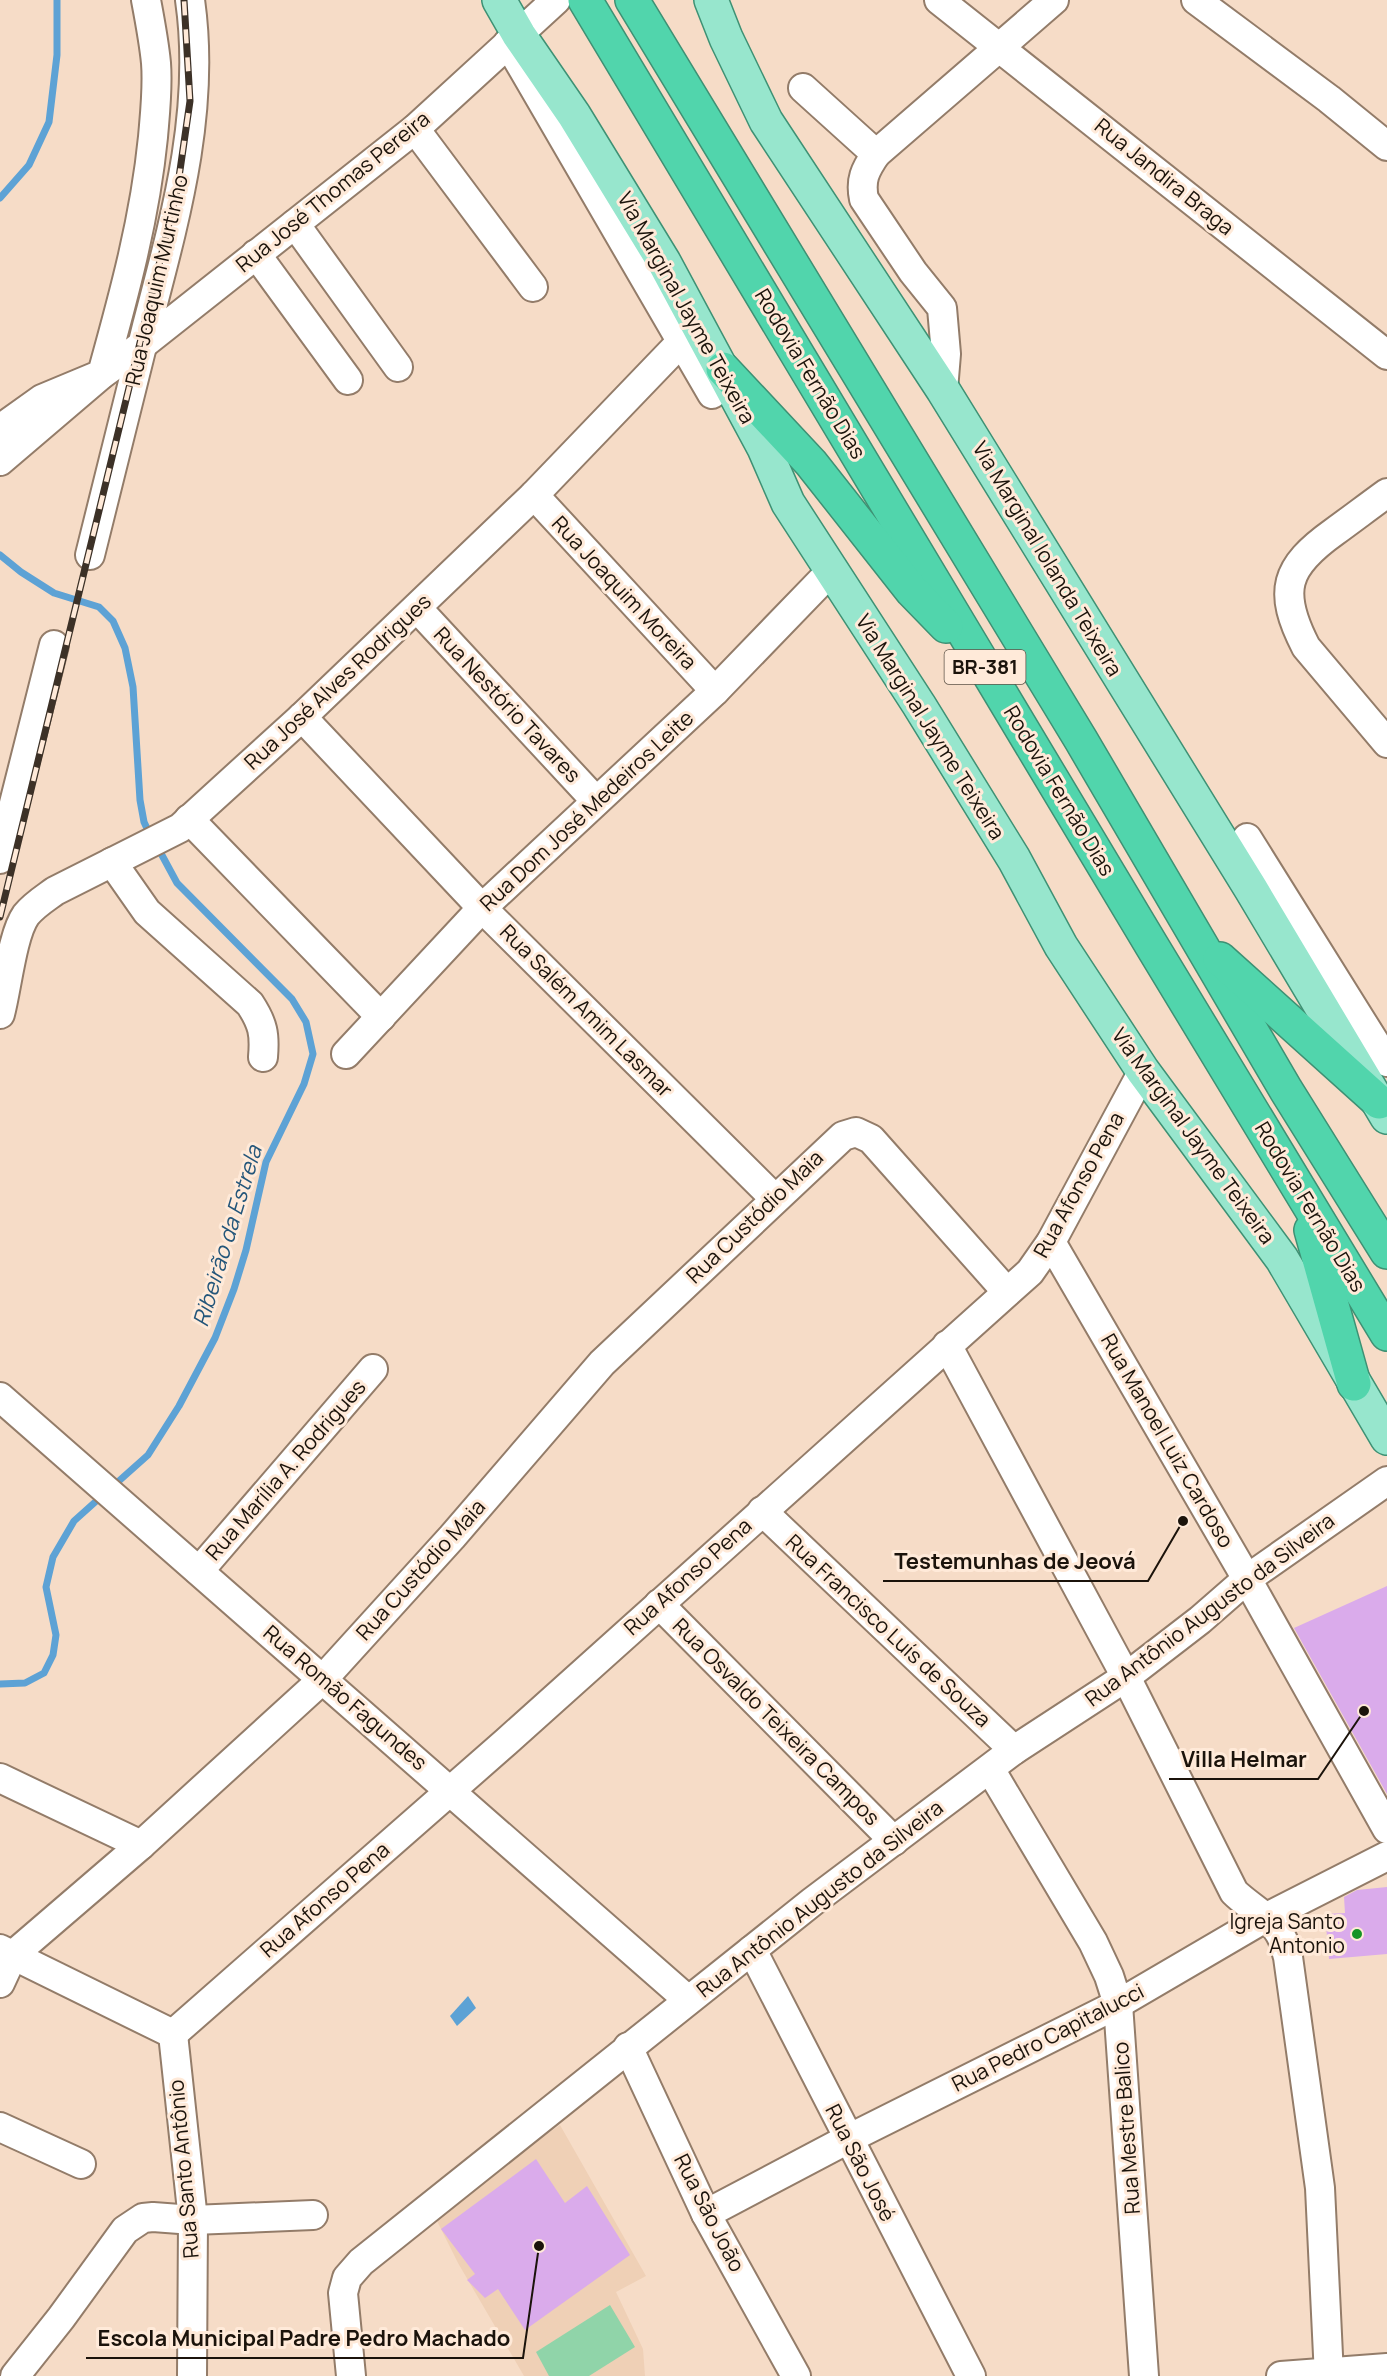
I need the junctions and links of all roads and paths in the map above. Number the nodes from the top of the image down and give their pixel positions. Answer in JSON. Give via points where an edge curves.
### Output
{"nodes":[{"id":1,"x":146,"y":0,"type":"edge"},
{"id":2,"x":190,"y":0,"type":"edge"},
{"id":3,"x":499,"y":0,"type":"edge"},
{"id":4,"x":556,"y":0,"type":"edge"},
{"id":5,"x":585,"y":0,"type":"edge"},
{"id":6,"x":632,"y":0,"type":"edge"},
{"id":7,"x":711,"y":0,"type":"edge"},
{"id":8,"x":939,"y":0,"type":"edge"},
{"id":9,"x":1054,"y":0,"type":"edge"},
{"id":10,"x":1196,"y":0,"type":"edge"},
{"id":11,"x":514,"y":39,"type":"junction"},
{"id":12,"x":1000,"y":47,"type":"junction"},
{"id":13,"x":802,"y":88,"type":"dead end"},
{"id":14,"x":415,"y":129,"type":"junction"},
{"id":15,"x":1387,"y":146,"type":"edge"},
{"id":16,"x":876,"y":154,"type":"junction"},
{"id":17,"x":295,"y":224,"type":"junction"},
{"id":18,"x":256,"y":254,"type":"junction"},
{"id":19,"x":533,"y":287,"type":"dead end"},
{"id":20,"x":682,"y":341,"type":"junction"},
{"id":21,"x":143,"y":344,"type":"junction"},
{"id":22,"x":1387,"y":356,"type":"edge"},
{"id":23,"x":398,"y":368,"type":"dead end"},
{"id":24,"x":102,"y":374,"type":"junction"},
{"id":25,"x":348,"y":380,"type":"dead end"},
{"id":26,"x":717,"y":381,"type":"junction"},
{"id":27,"x":943,"y":390,"type":"junction"},
{"id":28,"x":0,"y":429,"type":"edge"},
{"id":29,"x":0,"y":461,"type":"edge"},
{"id":30,"x":1387,"y":493,"type":"edge"},
{"id":31,"x":534,"y":495,"type":"junction"},
{"id":32,"x":90,"y":555,"type":"dead end"},
{"id":33,"x":831,"y":571,"type":"junction"},
{"id":34,"x":417,"y":608,"type":"junction"},
{"id":35,"x":54,"y":645,"type":"dead end"},
{"id":36,"x":984,"y":664,"type":"junction"},
{"id":37,"x":715,"y":691,"type":"junction"},
{"id":38,"x":302,"y":717,"type":"junction"},
{"id":39,"x":1387,"y":743,"type":"edge"},
{"id":40,"x":596,"y":801,"type":"junction"},
{"id":41,"x":185,"y":824,"type":"junction"},
{"id":42,"x":1246,"y":838,"type":"dead end"},
{"id":43,"x":123,"y":856,"type":"junction"},
{"id":44,"x":0,"y":859,"type":"edge"},
{"id":45,"x":482,"y":908,"type":"junction"},
{"id":46,"x":1193,"y":934,"type":"junction"},
{"id":47,"x":1,"y":1007,"type":"edge"},
{"id":48,"x":381,"y":1017,"type":"junction"},
{"id":49,"x":346,"y":1054,"type":"dead end"},
{"id":50,"x":263,"y":1057,"type":"dead end"},
{"id":51,"x":1387,"y":1062,"type":"edge"},
{"id":52,"x":1143,"y":1071,"type":"junction"},
{"id":53,"x":1383,"y":1110,"type":"edge"},
{"id":54,"x":1300,"y":1191,"type":"junction"},
{"id":55,"x":774,"y":1198,"type":"junction"},
{"id":56,"x":1051,"y":1242,"type":"junction"},
{"id":57,"x":1387,"y":1252,"type":"edge"},
{"id":58,"x":1007,"y":1292,"type":"junction"},
{"id":59,"x":1387,"y":1334,"type":"edge"},
{"id":60,"x":947,"y":1345,"type":"junction"},
{"id":61,"x":373,"y":1369,"type":"dead end"},
{"id":62,"x":1354,"y":1384,"type":"junction"},
{"id":63,"x":0,"y":1397,"type":"edge"},
{"id":64,"x":1387,"y":1438,"type":"edge"},
{"id":65,"x":1387,"y":1481,"type":"edge"},
{"id":66,"x":762,"y":1511,"type":"junction"},
{"id":67,"x":199,"y":1571,"type":"junction"},
{"id":68,"x":1247,"y":1579,"type":"junction"},
{"id":69,"x":659,"y":1604,"type":"junction"},
{"id":70,"x":1126,"y":1677,"type":"junction"},
{"id":71,"x":323,"y":1679,"type":"junction"},
{"id":72,"x":1014,"y":1750,"type":"junction"},
{"id":73,"x":990,"y":1769,"type":"junction"},
{"id":74,"x":0,"y":1778,"type":"edge"},
{"id":75,"x":450,"y":1790,"type":"junction"},
{"id":76,"x":1387,"y":1829,"type":"edge"},
{"id":77,"x":894,"y":1841,"type":"junction"},
{"id":78,"x":141,"y":1845,"type":"junction"},
{"id":79,"x":1387,"y":1856,"type":"edge"},
{"id":80,"x":1265,"y":1918,"type":"junction"},
{"id":81,"x":752,"y":1950,"type":"junction"},
{"id":82,"x":7,"y":1952,"type":"edge"},
{"id":83,"x":0,"y":1983,"type":"edge"},
{"id":84,"x":688,"y":2000,"type":"junction"},
{"id":85,"x":1118,"y":2004,"type":"junction"},
{"id":86,"x":172,"y":2034,"type":"junction"},
{"id":87,"x":628,"y":2048,"type":"junction"},
{"id":88,"x":0,"y":2127,"type":"edge"},
{"id":89,"x":848,"y":2139,"type":"junction"},
{"id":90,"x":81,"y":2164,"type":"dead end"},
{"id":91,"x":706,"y":2214,"type":"junction"},
{"id":92,"x":313,"y":2215,"type":"dead end"},
{"id":93,"x":193,"y":2220,"type":"junction"},
{"id":94,"x":1387,"y":2368,"type":"edge"},
{"id":95,"x":1329,"y":2374,"type":"edge"},
{"id":96,"x":15,"y":2376,"type":"edge"},
{"id":97,"x":192,"y":2376,"type":"edge"},
{"id":98,"x":351,"y":2376,"type":"edge"},
{"id":99,"x":796,"y":2376,"type":"edge"},
{"id":100,"x":970,"y":2376,"type":"edge"},
{"id":101,"x":1144,"y":2376,"type":"edge"},
{"id":102,"x":1281,"y":2376,"type":"edge"}],
"edges":[{"from":1,"to":24,"type":"street","name":"Rua Joaquim Murtinho","via":[[156,66],[145,204]]},
{"from":2,"to":21,"type":"street","name":"Rua Joaquim Murtinho","via":[[196,63],[186,159]]},
{"from":3,"to":11,"type":"main road","name":"Via Marginal Jayme Teixeira"},
{"from":4,"to":11,"type":"street","name":"Rua José Thomas Pereira"},
{"from":5,"to":36,"type":"highway","name":"Rodovia Fernão Dias","number":"BR-381"},
{"from":6,"to":46,"type":"highway","name":"Rodovia Fernão Dias","number":"BR-381","via":[[1081,740]]},
{"from":7,"to":27,"type":"main road","name":"Via Marginal Iolanda Teixeira","via":[[766,121]]},
{"from":8,"to":12,"type":"street","name":"Rua Jandira Braga"},
{"from":9,"to":12,"type":"street"},
{"from":10,"to":15,"type":"street"},
{"from":11,"to":14,"type":"street","name":"Rua José Thomas Pereira"},
{"from":11,"to":20,"type":"street"},
{"from":11,"to":26,"type":"main road","name":"Via Marginal Jayme Teixeira","via":[[592,144],[664,262]]},
{"from":12,"to":16,"type":"street"},
{"from":12,"to":22,"type":"street","name":"Rua Jandira Braga"},
{"from":13,"to":16,"type":"street"},
{"from":14,"to":17,"type":"street","name":"Rua José Thomas Pereira"},
{"from":14,"to":19,"type":"street"},
{"from":16,"to":27,"type":"street","via":[[864,172],[864,199],[942,308],[946,354]]},
{"from":17,"to":18,"type":"street","name":"Rua José Thomas Pereira"},
{"from":17,"to":23,"type":"street"},
{"from":18,"to":21,"type":"street","name":"Rua José Thomas Pereira"},
{"from":18,"to":25,"type":"street"},
{"from":20,"to":26,"type":"street"},
{"from":20,"to":31,"type":"street","name":"Rua José Alves Rodrigues"},
{"from":21,"to":24,"type":"street","name":"Rua José Thomas Pereira"},
{"from":21,"to":32,"type":"street","name":"Rua Joaquim Murtinho"},
{"from":24,"to":28,"type":"street","name":"Rua José Thomas Pereira","via":[[42,399]]},
{"from":24,"to":29,"type":"street","name":"Rua José Thomas Pereira"},
{"from":26,"to":33,"type":"main road","name":"Via Marginal Jayme Teixeira","via":[[764,448],[788,503]]},
{"from":26,"to":36,"type":"highway","via":[[811,463],[912,591]]},
{"from":27,"to":53,"type":"main road","name":"Via Marginal Iolanda Teixeira"},
{"from":30,"to":39,"type":"street","via":[[1312,548],[1298,564],[1289,592],[1294,620],[1306,647]]},
{"from":31,"to":34,"type":"street","name":"Rua José Alves Rodrigues"},
{"from":31,"to":37,"type":"street","name":"Rua Joaquim Moreira"},
{"from":33,"to":37,"type":"street","name":"Rua Dom José Medeiros Leite"},
{"from":33,"to":52,"type":"main road","name":"Via Marginal Jayme Teixeira","via":[[919,705],[1014,859],[1061,946]]},
{"from":34,"to":38,"type":"street","name":"Rua José Alves Rodrigues"},
{"from":34,"to":40,"type":"street","name":"Rua Nestório Tavares"},
{"from":35,"to":44,"type":"street"},
{"from":36,"to":54,"type":"highway","name":"Rodovia Fernão Dias","number":"BR-381"},
{"from":37,"to":40,"type":"street","name":"Rua Dom José Medeiros Leite"},
{"from":38,"to":41,"type":"street","name":"Rua José Alves Rodrigues"},
{"from":38,"to":45,"type":"street","name":"Rua Salém Amim Lasmar"},
{"from":40,"to":45,"type":"street","name":"Rua Dom José Medeiros Leite"},
{"from":41,"to":43,"type":"street","name":"Rua José Alves Rodrigues"},
{"from":41,"to":48,"type":"street"},
{"from":42,"to":51,"type":"street"},
{"from":43,"to":47,"type":"street","name":"Rua José Alves Rodrigues","via":[[55,891],[25,917]]},
{"from":43,"to":50,"type":"street","via":[[147,912],[250,1004],[261,1021]]},
{"from":45,"to":48,"type":"street","name":"Rua Dom José Medeiros Leite"},
{"from":45,"to":55,"type":"street","name":"Rua Salém Amim Lasmar"},
{"from":46,"to":53,"type":"highway"},
{"from":46,"to":57,"type":"highway","name":"Rodovia Fernão Dias","number":"BR-381"},
{"from":48,"to":49,"type":"street","name":"Rua Dom José Medeiros Leite"},
{"from":52,"to":56,"type":"street","name":"Rua Afonso Pena"},
{"from":52,"to":62,"type":"main road","name":"Via Marginal Jayme Teixeira","via":[[1282,1259]]},
{"from":54,"to":59,"type":"highway","name":"Rodovia Fernão Dias","number":"BR-381"},
{"from":54,"to":62,"type":"highway"},
{"from":55,"to":58,"type":"street","name":"Rua Custódio Maia","via":[[832,1143],[850,1133],[861,1133],[871,1139]]},
{"from":55,"to":71,"type":"street","name":"Rua Custódio Maia","via":[[602,1363]]},
{"from":56,"to":58,"type":"street","name":"Rua Afonso Pena","via":[[1030,1272]]},
{"from":56,"to":68,"type":"street","name":"Rua Manoel Luiz Cardoso"},
{"from":58,"to":60,"type":"street","name":"Rua Afonso Pena"},
{"from":60,"to":66,"type":"street","name":"Rua Afonso Pena"},
{"from":60,"to":70,"type":"street"},
{"from":61,"to":67,"type":"street","name":"Rua Marília A. Rodrigues"},
{"from":62,"to":64,"type":"main road","name":"Via Marginal Jayme Teixeira"},
{"from":63,"to":67,"type":"street","name":"Rua Romão Fagundes"},
{"from":65,"to":68,"type":"street","name":"Rua Antônio Augusto da Silveira"},
{"from":66,"to":69,"type":"street","name":"Rua Afonso Pena"},
{"from":66,"to":72,"type":"street","name":"Rua Francisco Luís de Souza"},
{"from":67,"to":71,"type":"street","name":"Rua Romão Fagundes"},
{"from":68,"to":70,"type":"street","name":"Rua Antônio Augusto da Silveira"},
{"from":68,"to":76,"type":"street","name":"Rua Manoel Luiz Cardoso"},
{"from":69,"to":75,"type":"street","name":"Rua Afonso Pena"},
{"from":69,"to":77,"type":"street","name":"Rua Osvaldo Teixeira Campos"},
{"from":70,"to":72,"type":"street","name":"Rua Antônio Augusto da Silveira"},
{"from":70,"to":80,"type":"street","via":[[1234,1892]]},
{"from":71,"to":75,"type":"street","name":"Rua Romão Fagundes"},
{"from":71,"to":78,"type":"street","name":"Rua Custódio Maia"},
{"from":72,"to":73,"type":"street","name":"Rua Antônio Augusto da Silveira"},
{"from":73,"to":77,"type":"street","name":"Rua Antônio Augusto da Silveira"},
{"from":73,"to":85,"type":"street","name":"Rua Mestre Balico","via":[[1093,1942]]},
{"from":74,"to":78,"type":"street"},
{"from":75,"to":84,"type":"street","name":"Rua Romão Fagundes"},
{"from":75,"to":86,"type":"street","name":"Rua Afonso Pena"},
{"from":77,"to":81,"type":"street","name":"Rua Antônio Augusto da Silveira"},
{"from":78,"to":82,"type":"street","name":"Rua Custódio Maia"},
{"from":79,"to":80,"type":"street","name":"Rua Pedro Capitalucci"},
{"from":80,"to":85,"type":"street","name":"Rua Pedro Capitalucci"},
{"from":80,"to":95,"type":"street","via":[[1282,1937],[1291,1980],[1320,2188]]},
{"from":81,"to":84,"type":"street","name":"Rua Antônio Augusto da Silveira"},
{"from":81,"to":89,"type":"street","name":"Rua São José"},
{"from":82,"to":83,"type":"street","name":"Rua Custódio Maia"},
{"from":82,"to":86,"type":"street"},
{"from":84,"to":87,"type":"street","name":"Rua Antônio Augusto da Silveira"},
{"from":85,"to":89,"type":"street","name":"Rua Pedro Capitalucci"},
{"from":85,"to":101,"type":"street","name":"Rua Mestre Balico"},
{"from":86,"to":93,"type":"street","name":"Rua Santo Antônio"},
{"from":87,"to":91,"type":"street","name":"Rua São João"},
{"from":87,"to":98,"type":"street","name":"Rua Antônio Augusto da Silveira","via":[[350,2273],[344,2284],[343,2301]]},
{"from":88,"to":90,"type":"street"},
{"from":89,"to":91,"type":"street","name":"Rua Pedro Capitalucci"},
{"from":89,"to":100,"type":"street","name":"Rua São José"},
{"from":91,"to":99,"type":"street","name":"Rua São João"},
{"from":92,"to":93,"type":"street"},
{"from":93,"to":96,"type":"street","via":[[143,2218],[125,2230]]},
{"from":93,"to":97,"type":"street","name":"Rua Santo Antônio"},
{"from":94,"to":95,"type":"street"},
{"from":95,"to":102,"type":"street"}]}
